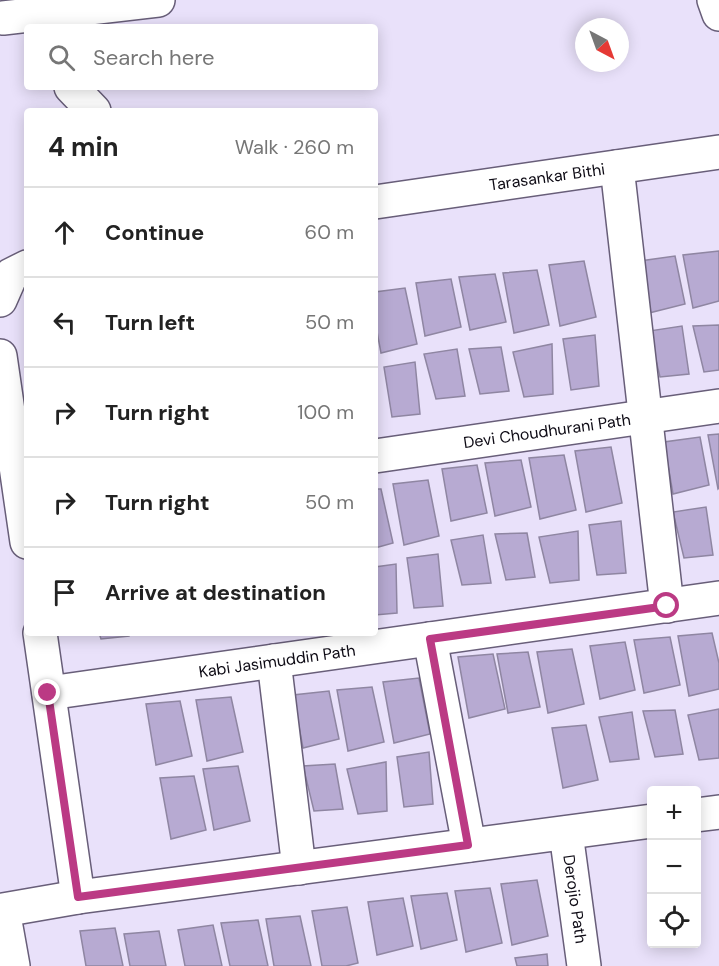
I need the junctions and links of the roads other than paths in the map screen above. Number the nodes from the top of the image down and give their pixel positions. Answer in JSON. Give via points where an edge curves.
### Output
{"nodes":[{"id":1,"x":158,"y":0,"type":"edge"},
{"id":2,"x":714,"y":0,"type":"edge"},
{"id":3,"x":719,"y":14,"type":"edge"},
{"id":4,"x":2,"y":17,"type":"edge"},
{"id":5,"x":24,"y":40,"type":"edge"},
{"id":6,"x":74,"y":90,"type":"edge"},
{"id":7,"x":91,"y":108,"type":"edge"},
{"id":8,"x":719,"y":152,"type":"edge"},
{"id":9,"x":617,"y":167,"type":"junction"},
{"id":10,"x":378,"y":201,"type":"edge"},
{"id":11,"x":24,"y":268,"type":"edge"},
{"id":12,"x":0,"y":300,"type":"edge"},
{"id":13,"x":0,"y":356,"type":"edge"},
{"id":14,"x":719,"y":406,"type":"edge"},
{"id":15,"x":645,"y":417,"type":"junction"},
{"id":16,"x":378,"y":456,"type":"edge"},
{"id":17,"x":24,"y":501,"type":"edge"},
{"id":18,"x":719,"y":598,"type":"edge"},
{"id":19,"x":667,"y":606,"type":"junction"},
{"id":20,"x":40,"y":636,"type":"edge"},
{"id":21,"x":430,"y":639,"type":"junction"},
{"id":22,"x":274,"y":661,"type":"junction"},
{"id":23,"x":48,"y":693,"type":"junction"},
{"id":24,"x":719,"y":812,"type":"edge"},
{"id":25,"x":701,"y":814,"type":"edge"},
{"id":26,"x":647,"y":822,"type":"edge"},
{"id":27,"x":566,"y":833,"type":"junction"},
{"id":28,"x":468,"y":845,"type":"junction"},
{"id":29,"x":299,"y":868,"type":"junction"},
{"id":30,"x":78,"y":897,"type":"junction"},
{"id":31,"x":13,"y":966,"type":"edge"},
{"id":32,"x":584,"y":966,"type":"edge"}],
"edges":[{"from":1,"to":4,"type":"street"},
{"from":2,"to":3,"type":"street"},
{"from":4,"to":5,"type":"street"},
{"from":6,"to":7,"type":"street"},
{"from":8,"to":9,"type":"street","name":"Tarasankar Bithi"},
{"from":9,"to":10,"type":"street","name":"Tarasankar Bithi"},
{"from":9,"to":15,"type":"street"},
{"from":11,"to":12,"type":"street","via":[[11,275]]},
{"from":13,"to":17,"type":"street"},
{"from":14,"to":15,"type":"street","name":"Devi Choudhurani Path"},
{"from":15,"to":16,"type":"street","name":"Devi Choudhurani Path"},
{"from":15,"to":19,"type":"street"},
{"from":18,"to":19,"type":"street","name":"Kabi Jasimuddin Path"},
{"from":19,"to":21,"type":"street","name":"Kabi Jasimuddin Path"},
{"from":20,"to":23,"type":"street"},
{"from":21,"to":22,"type":"street","name":"Kabi Jasimuddin Path"},
{"from":21,"to":28,"type":"street"},
{"from":22,"to":23,"type":"street","name":"Kabi Jasimuddin Path"},
{"from":22,"to":29,"type":"street"},
{"from":23,"to":30,"type":"street"},
{"from":24,"to":25,"type":"street"},
{"from":26,"to":27,"type":"street"},
{"from":27,"to":28,"type":"street"},
{"from":27,"to":32,"type":"street","name":"Derojio Path"},
{"from":28,"to":29,"type":"street"},
{"from":29,"to":30,"type":"street"},
{"from":30,"to":31,"type":"street","via":[[3,910]]}]}
